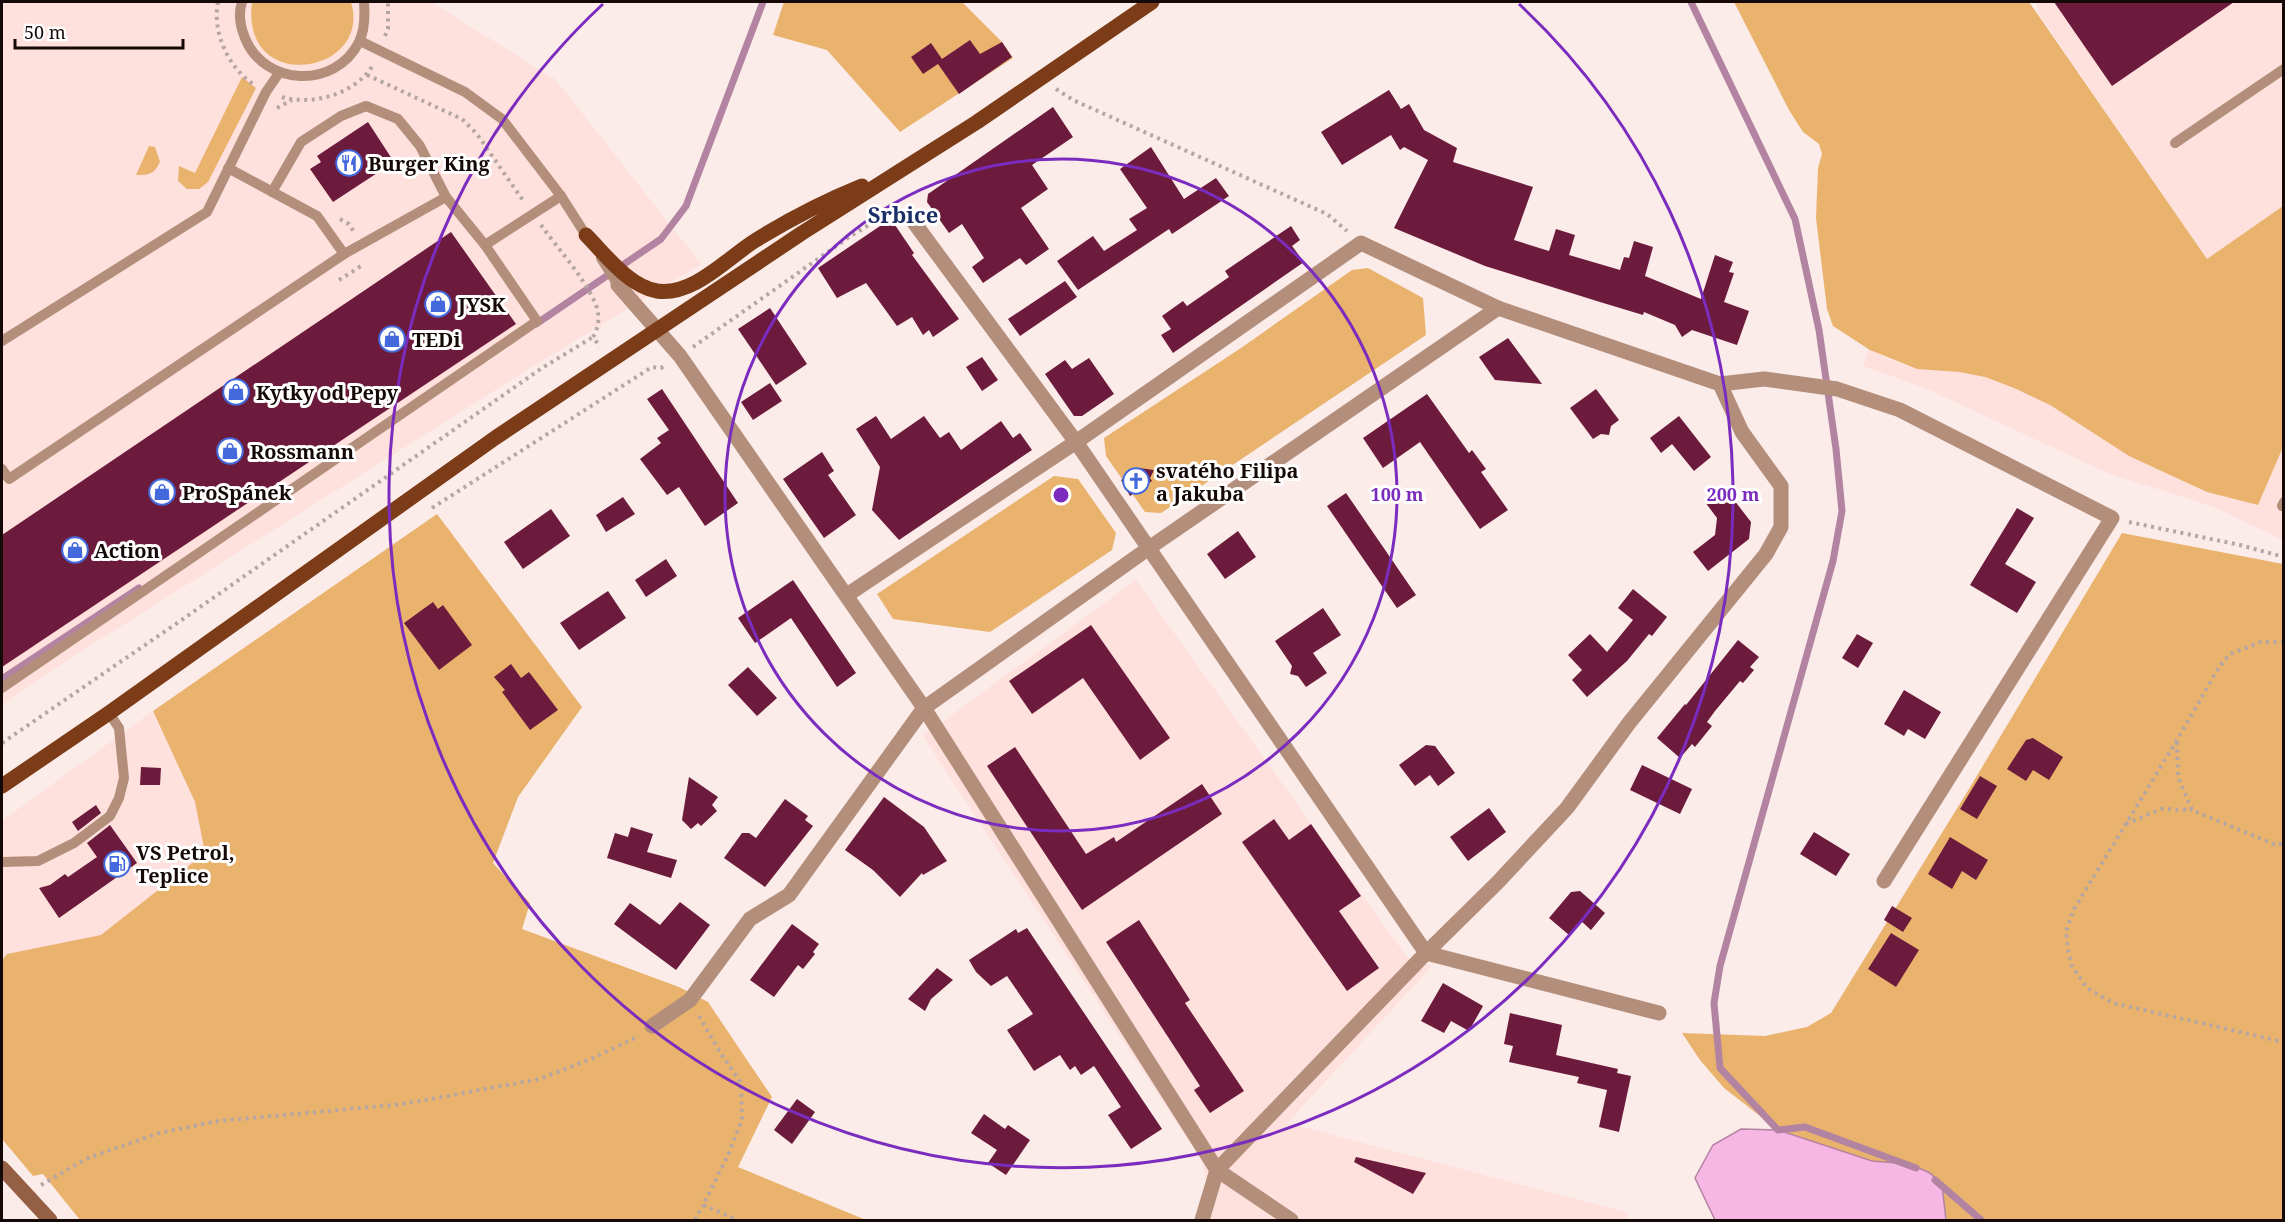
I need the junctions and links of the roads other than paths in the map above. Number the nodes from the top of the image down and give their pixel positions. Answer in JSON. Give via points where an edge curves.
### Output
{"nodes":[{"id":1,"x":242,"y":2,"type":"edge"},
{"id":2,"x":364,"y":2,"type":"edge"},
{"id":3,"x":1152,"y":2,"type":"edge"},
{"id":4,"x":360,"y":41,"type":"junction"},
{"id":5,"x":2283,"y":69,"type":"edge"},
{"id":6,"x":279,"y":73,"type":"junction"},
{"id":7,"x":2175,"y":143,"type":"dead end"},
{"id":8,"x":228,"y":168,"type":"junction"},
{"id":9,"x":898,"y":172,"type":"junction"},
{"id":10,"x":272,"y":192,"type":"junction"},
{"id":11,"x":561,"y":196,"type":"junction"},
{"id":12,"x":446,"y":197,"type":"junction"},
{"id":13,"x":910,"y":216,"type":"road end"},
{"id":14,"x":586,"y":235,"type":"junction"},
{"id":15,"x":485,"y":245,"type":"junction"},
{"id":16,"x":344,"y":254,"type":"junction"},
{"id":17,"x":618,"y":285,"type":"joint"},
{"id":18,"x":1498,"y":308,"type":"junction"},
{"id":19,"x":657,"y":330,"type":"junction"},
{"id":20,"x":2,"y":341,"type":"edge"},
{"id":21,"x":1720,"y":384,"type":"junction"},
{"id":22,"x":1076,"y":442,"type":"junction"},
{"id":23,"x":2,"y":469,"type":"edge"},
{"id":24,"x":1149,"y":548,"type":"junction"},
{"id":25,"x":847,"y":595,"type":"junction"},
{"id":26,"x":2,"y":688,"type":"edge"},
{"id":27,"x":924,"y":708,"type":"junction"},
{"id":28,"x":109,"y":713,"type":"junction"},
{"id":29,"x":2,"y":786,"type":"edge"},
{"id":30,"x":2,"y":862,"type":"edge"},
{"id":31,"x":1884,"y":881,"type":"dead end"},
{"id":32,"x":1426,"y":953,"type":"junction"},
{"id":33,"x":1659,"y":1013,"type":"dead end"},
{"id":34,"x":652,"y":1026,"type":"road end"},
{"id":35,"x":2,"y":1168,"type":"edge"},
{"id":36,"x":1217,"y":1170,"type":"junction"},
{"id":37,"x":50,"y":1221,"type":"edge"},
{"id":38,"x":1202,"y":1221,"type":"edge"},
{"id":39,"x":1291,"y":1221,"type":"edge"}],
"edges":[{"from":1,"to":6,"type":"lane","via":[[241,29],[249,47],[262,63]]},
{"from":2,"to":4,"type":"lane"},
{"from":3,"to":9,"type":"main road"},
{"from":4,"to":6,"type":"lane","via":[[336,67],[318,75],[298,77]]},
{"from":4,"to":11,"type":"lane","via":[[465,92],[502,119]]},
{"from":5,"to":7,"type":"lane"},
{"from":6,"to":8,"type":"lane"},
{"from":8,"to":10,"type":"lane"},
{"from":8,"to":20,"type":"lane","via":[[207,212]]},
{"from":9,"to":14,"type":"main road","via":[[815,206],[756,240],[691,285],[673,291],[643,286]]},
{"from":9,"to":19,"type":"main road"},
{"from":10,"to":12,"type":"lane","via":[[301,142],[341,116],[366,106],[398,119],[420,146]]},
{"from":10,"to":16,"type":"lane","via":[[317,216]]},
{"from":11,"to":14,"type":"lane"},
{"from":11,"to":15,"type":"lane"},
{"from":12,"to":15,"type":"lane"},
{"from":12,"to":16,"type":"lane"},
{"from":13,"to":22,"type":"street"},
{"from":14,"to":17,"type":"lane"},
{"from":15,"to":26,"type":"lane","via":[[537,321]]},
{"from":16,"to":23,"type":"lane","via":[[9,479]]},
{"from":17,"to":19,"type":"street"},
{"from":18,"to":21,"type":"street"},
{"from":18,"to":22,"type":"street","via":[[1361,243]]},
{"from":18,"to":24,"type":"street"},
{"from":19,"to":25,"type":"street","via":[[680,356]]},
{"from":19,"to":28,"type":"main road","via":[[495,438]]},
{"from":21,"to":31,"type":"street","via":[[1764,379],[1837,389],[1900,410],[2112,518]]},
{"from":21,"to":32,"type":"street","via":[[1742,432],[1781,486],[1780,527],[1766,554],[1629,723],[1567,808]]},
{"from":22,"to":24,"type":"street"},
{"from":22,"to":25,"type":"street"},
{"from":24,"to":27,"type":"street"},
{"from":24,"to":32,"type":"street"},
{"from":25,"to":27,"type":"street"},
{"from":27,"to":34,"type":"street","via":[[789,895],[750,919],[690,1000]]},
{"from":27,"to":36,"type":"street"},
{"from":28,"to":29,"type":"main road"},
{"from":28,"to":30,"type":"lane","via":[[120,728],[124,778],[110,816],[74,843],[38,861]]},
{"from":32,"to":33,"type":"street"},
{"from":32,"to":36,"type":"street"},
{"from":35,"to":37,"type":"street"},
{"from":36,"to":38,"type":"street"},
{"from":36,"to":39,"type":"street"}]}
